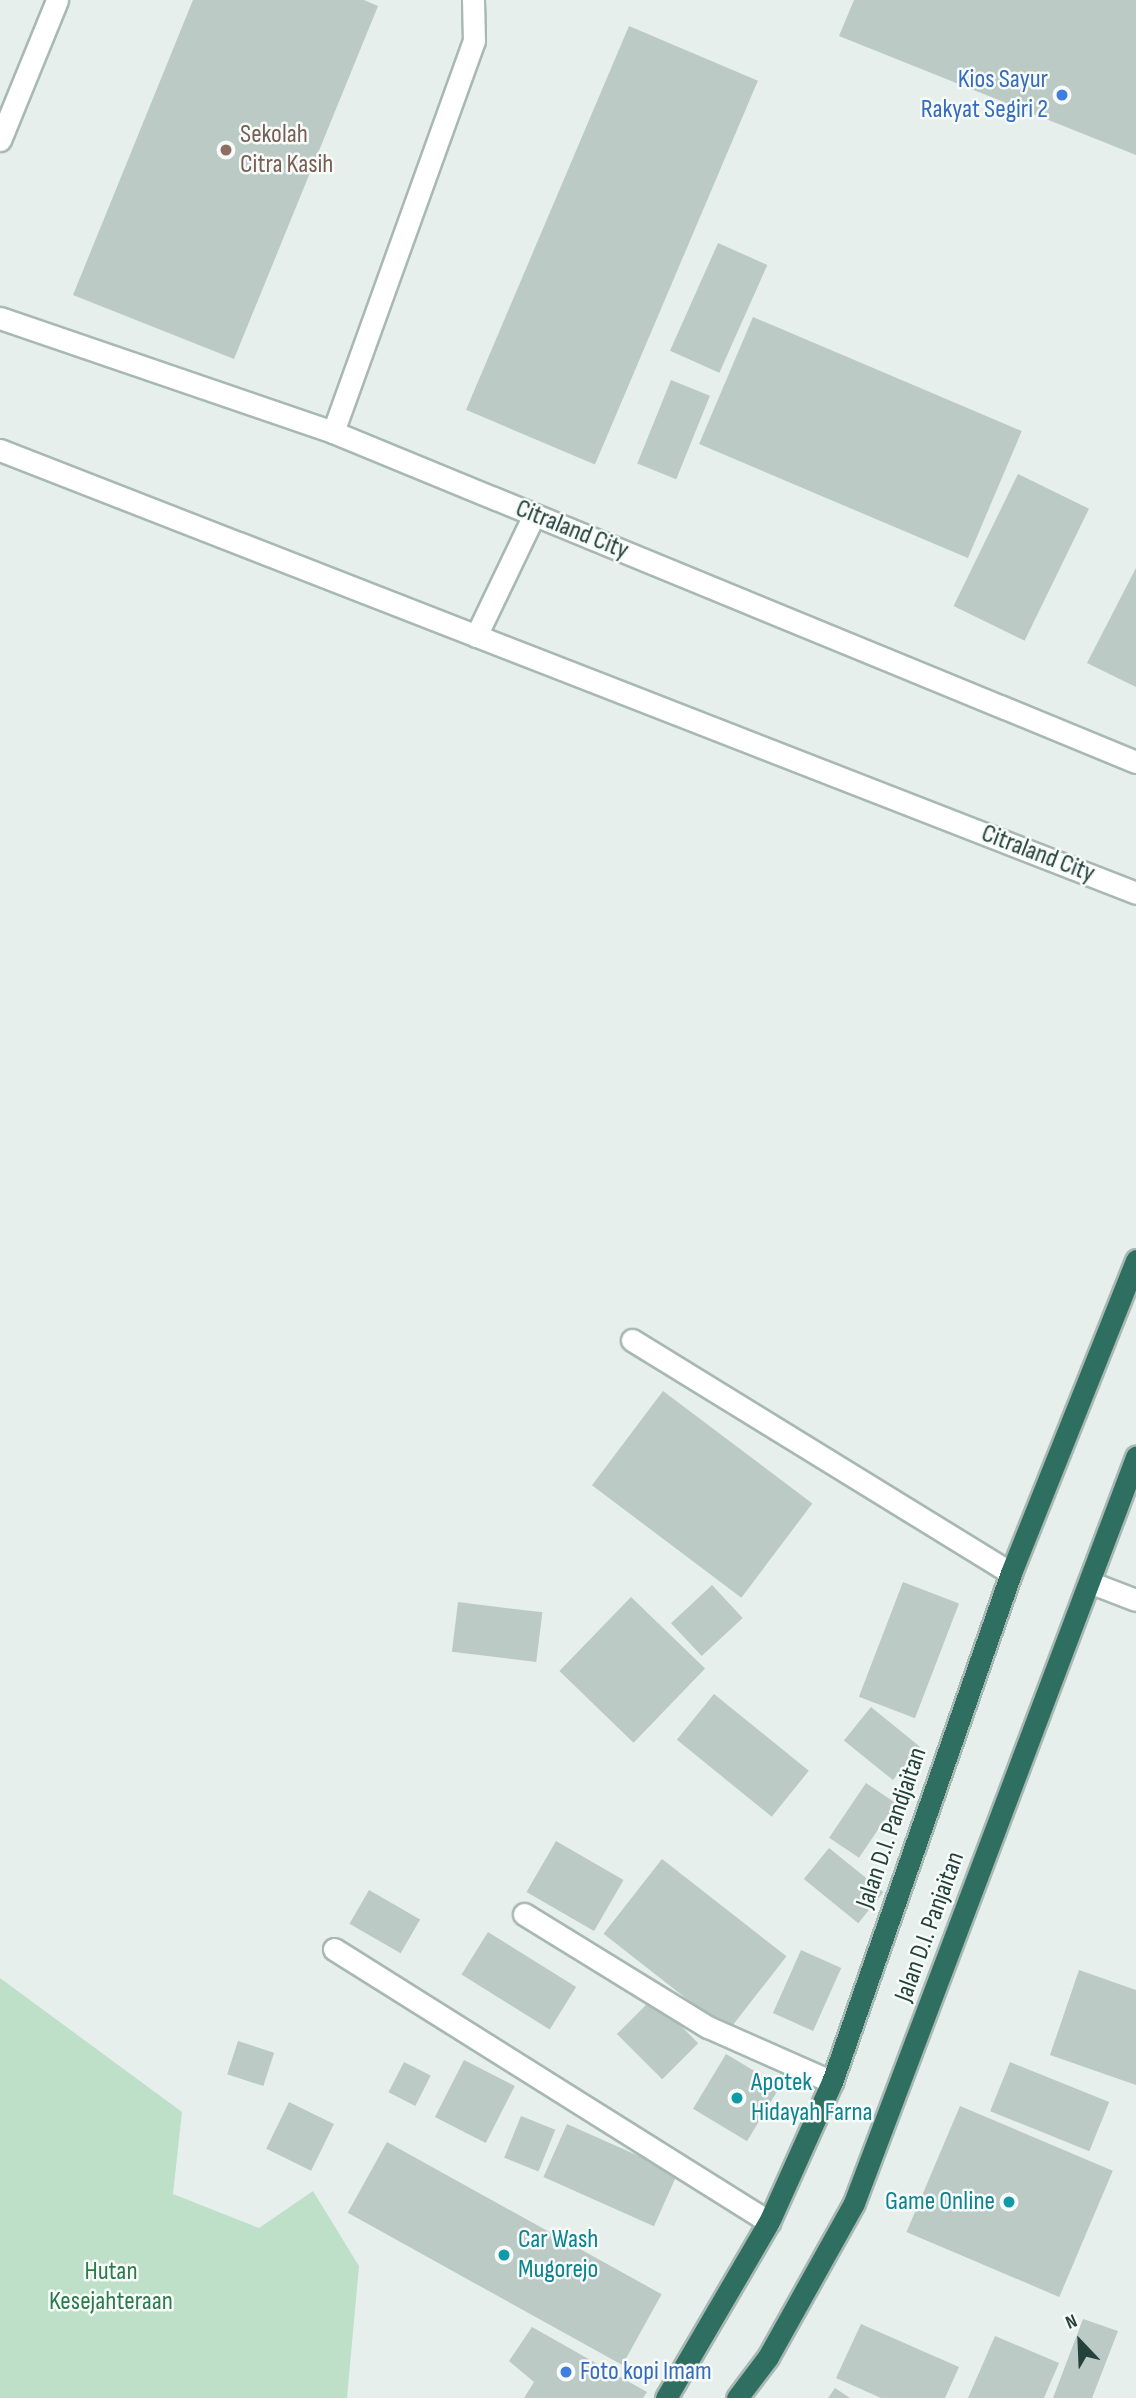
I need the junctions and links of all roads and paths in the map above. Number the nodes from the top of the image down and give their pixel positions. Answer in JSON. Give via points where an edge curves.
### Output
{"nodes":[{"id":1,"x":57,"y":0,"type":"edge"},
{"id":2,"x":472,"y":0,"type":"edge"},
{"id":3,"x":0,"y":140,"type":"edge"},
{"id":4,"x":0,"y":318,"type":"edge"},
{"id":5,"x":333,"y":432,"type":"junction"},
{"id":6,"x":0,"y":450,"type":"edge"},
{"id":7,"x":534,"y":515,"type":"junction"},
{"id":8,"x":476,"y":636,"type":"junction"},
{"id":9,"x":1136,"y":762,"type":"edge"},
{"id":10,"x":1136,"y":893,"type":"edge"},
{"id":11,"x":1136,"y":1259,"type":"edge"},
{"id":12,"x":632,"y":1340,"type":"dead end"},
{"id":13,"x":1136,"y":1457,"type":"edge"},
{"id":14,"x":1011,"y":1573,"type":"junction"},
{"id":15,"x":1089,"y":1582,"type":"junction"},
{"id":16,"x":1136,"y":1600,"type":"edge"},
{"id":17,"x":524,"y":1914,"type":"dead end"},
{"id":18,"x":334,"y":1949,"type":"dead end"},
{"id":19,"x":832,"y":2082,"type":"junction"},
{"id":20,"x":769,"y":2222,"type":"junction"},
{"id":21,"x":666,"y":2398,"type":"edge"},
{"id":22,"x":737,"y":2398,"type":"edge"}],
"edges":[{"from":1,"to":3,"type":"street"},
{"from":2,"to":5,"type":"street","via":[[474,41]]},
{"from":4,"to":5,"type":"street","name":"Citraland City"},
{"from":5,"to":7,"type":"street","name":"Citraland City"},
{"from":6,"to":8,"type":"street","name":"Citraland City"},
{"from":7,"to":8,"type":"street"},
{"from":7,"to":9,"type":"street","name":"Citraland City"},
{"from":8,"to":10,"type":"street","name":"Citraland City"},
{"from":11,"to":14,"type":"highway","name":"Jalan D.I. Pandjaitan"},
{"from":12,"to":14,"type":"street"},
{"from":13,"to":15,"type":"highway","name":"Jalan D.I. Panjaitan"},
{"from":14,"to":19,"type":"highway","name":"Jalan D.I. Pandjaitan"},
{"from":15,"to":16,"type":"street"},
{"from":15,"to":22,"type":"highway","name":"Jalan D.I. Panjaitan","via":[[854,2203],[768,2357]]},
{"from":17,"to":19,"type":"street","via":[[708,2027]]},
{"from":18,"to":20,"type":"street"},
{"from":19,"to":20,"type":"highway","name":"Jalan D.I. Pandjaitan"},
{"from":20,"to":21,"type":"highway","name":"Jalan D.I. Pandjaitan"}]}
